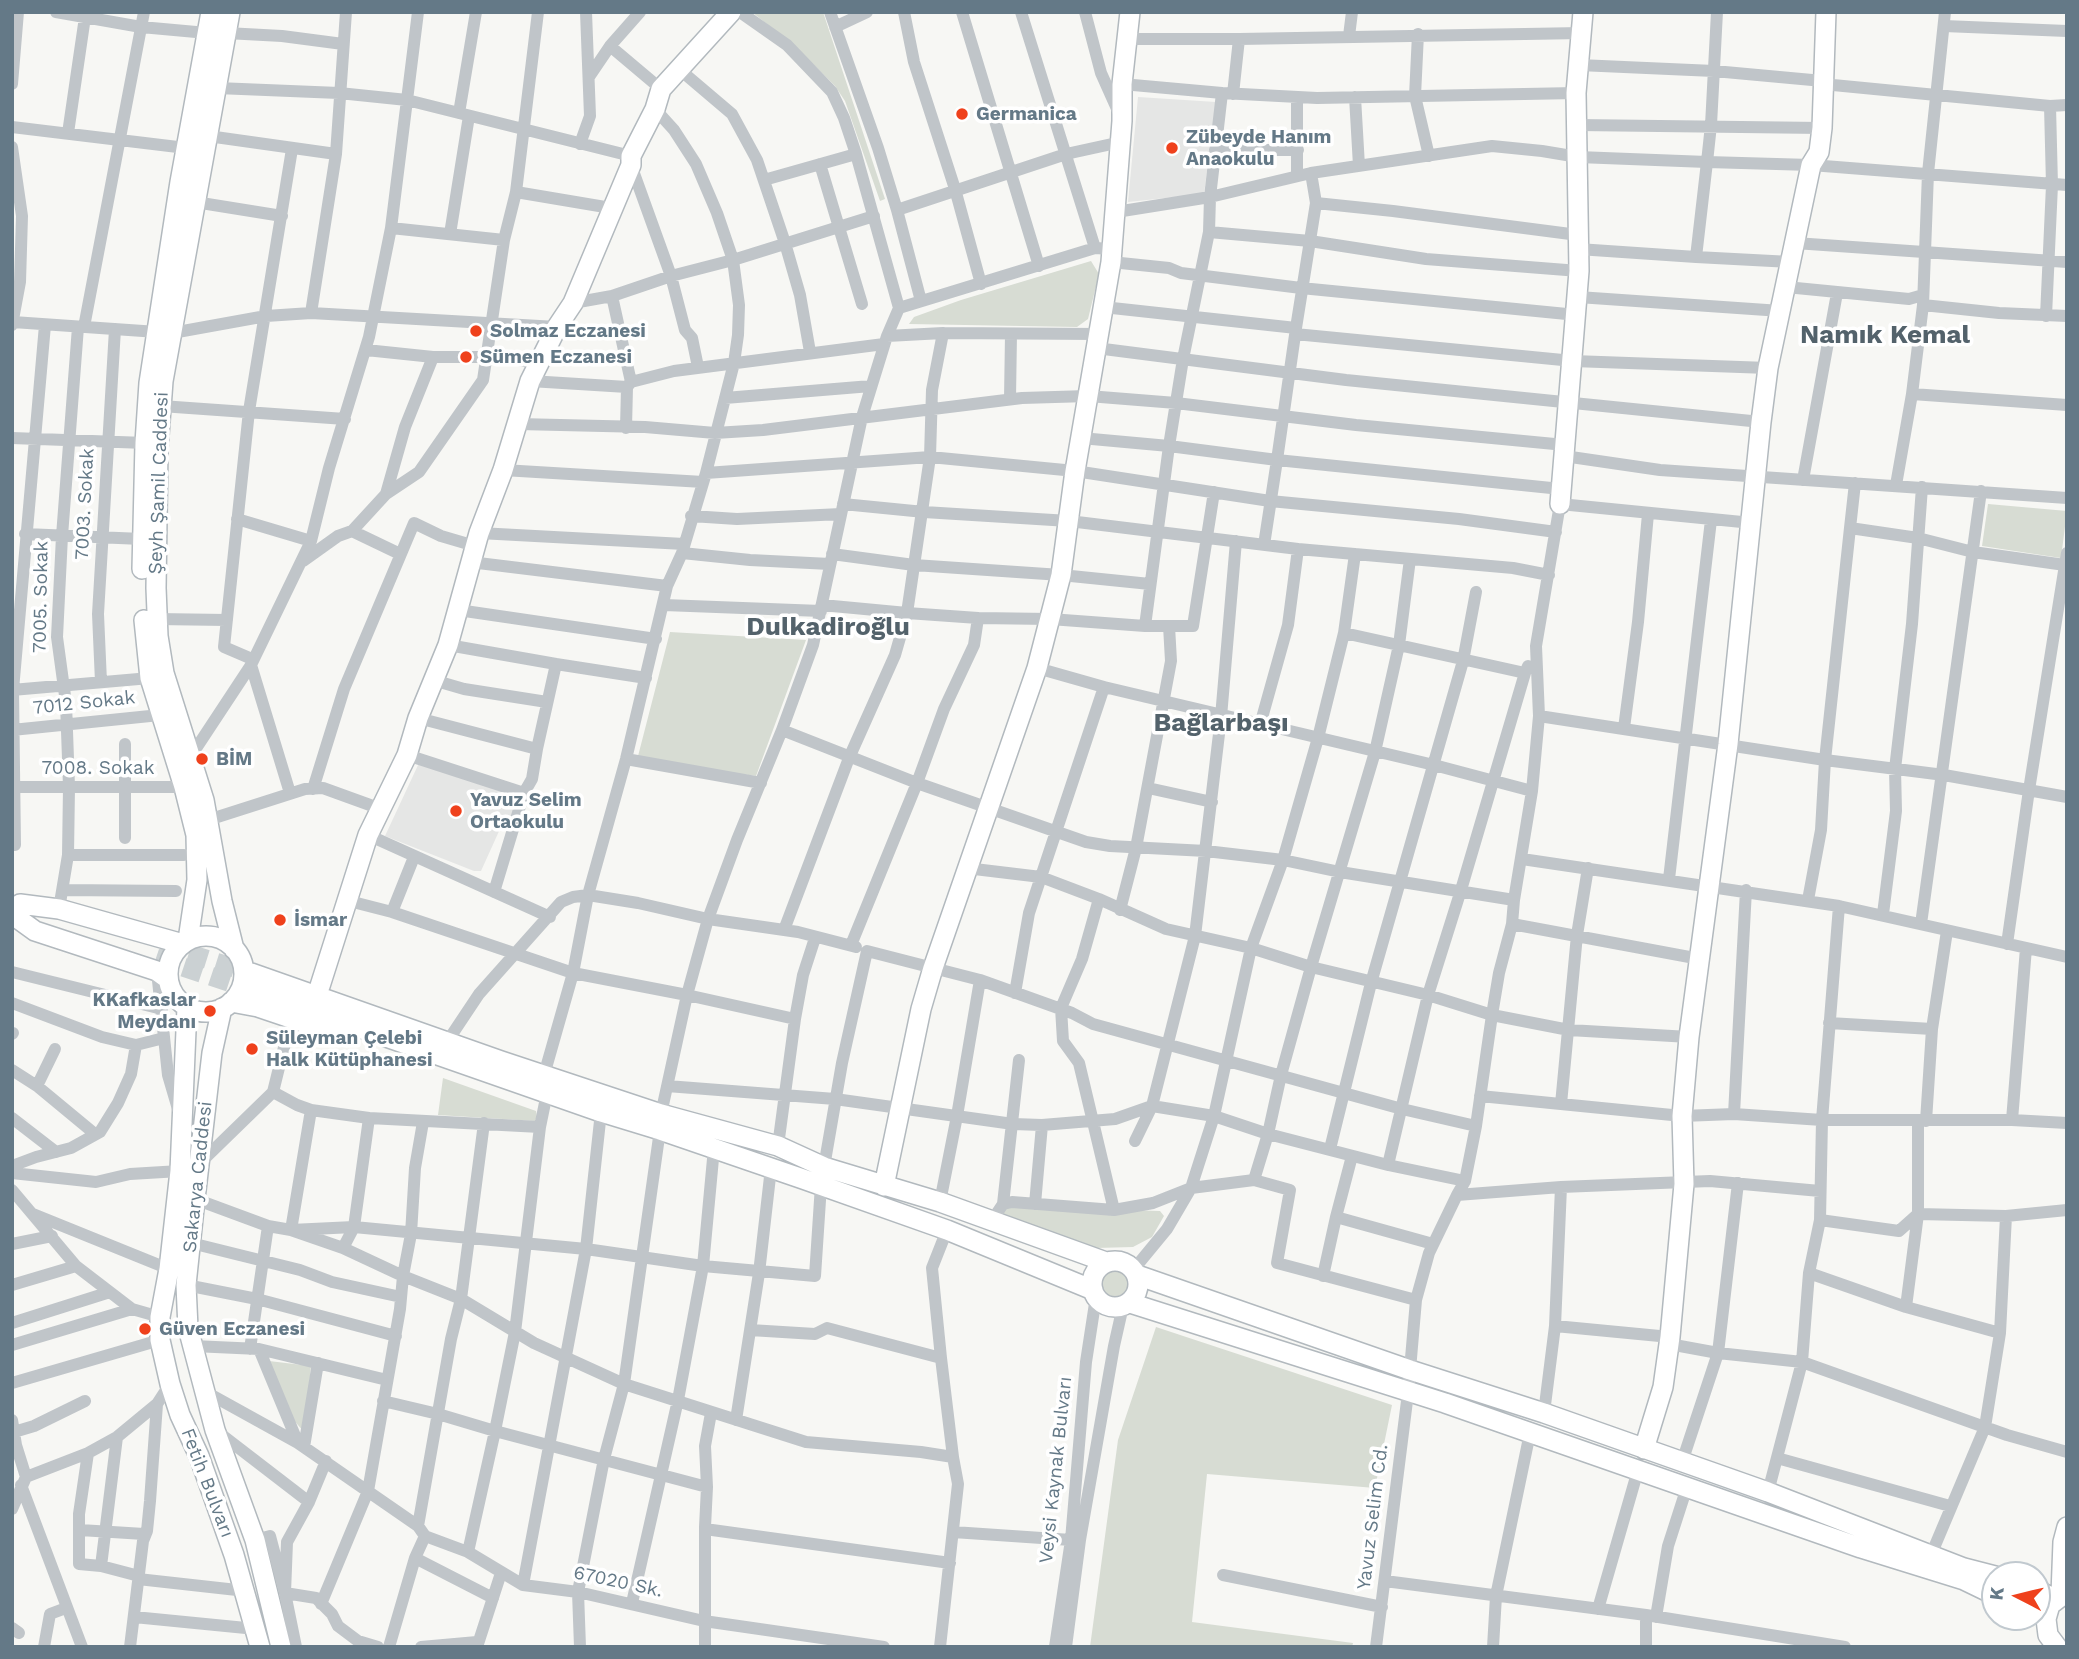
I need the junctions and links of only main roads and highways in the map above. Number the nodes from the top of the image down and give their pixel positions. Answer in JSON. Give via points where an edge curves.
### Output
{"nodes":[{"id":1,"x":211,"y":12,"type":"edge"},
{"id":2,"x":230,"y":12,"type":"edge"},
{"id":3,"x":732,"y":12,"type":"edge"},
{"id":4,"x":1130,"y":12,"type":"edge"},
{"id":5,"x":1583,"y":12,"type":"edge"},
{"id":6,"x":1826,"y":12,"type":"edge"},
{"id":7,"x":217,"y":33,"type":"junction"},
{"id":8,"x":164,"y":332,"type":"junction"},
{"id":9,"x":1560,"y":496,"type":"road end"},
{"id":10,"x":15,"y":910,"type":"edge"},
{"id":11,"x":185,"y":942,"type":"junction"},
{"id":12,"x":160,"y":963,"type":"junction"},
{"id":13,"x":243,"y":967,"type":"junction"},
{"id":14,"x":320,"y":986,"type":"junction"},
{"id":15,"x":226,"y":1005,"type":"junction"},
{"id":16,"x":187,"y":1007,"type":"junction"},
{"id":17,"x":288,"y":1010,"type":"junction"},
{"id":18,"x":500,"y":1069,"type":"junction"},
{"id":19,"x":545,"y":1084,"type":"junction"},
{"id":20,"x":660,"y":1122,"type":"junction"},
{"id":21,"x":823,"y":1176,"type":"junction"},
{"id":22,"x":884,"y":1186,"type":"junction"},
{"id":23,"x":1105,"y":1262,"type":"junction"},
{"id":24,"x":1135,"y":1272,"type":"junction"},
{"id":25,"x":1094,"y":1294,"type":"junction"},
{"id":26,"x":1127,"y":1304,"type":"junction"},
{"id":27,"x":160,"y":1331,"type":"junction"},
{"id":28,"x":190,"y":1337,"type":"junction"},
{"id":29,"x":206,"y":1398,"type":"junction"},
{"id":30,"x":180,"y":1415,"type":"junction"},
{"id":31,"x":1644,"y":1449,"type":"junction"},
{"id":32,"x":2067,"y":1527,"type":"edge"},
{"id":33,"x":1981,"y":1571,"type":"edge"},
{"id":34,"x":1981,"y":1588,"type":"edge"},
{"id":35,"x":2061,"y":1595,"type":"edge"},
{"id":36,"x":2046,"y":1634,"type":"edge"},
{"id":37,"x":258,"y":1638,"type":"edge"},
{"id":38,"x":281,"y":1647,"type":"edge"}],
"edges":[{"from":1,"to":7,"type":"main road"},
{"from":2,"to":7,"type":"main road","name":"Şeyh Şamil Caddesi"},
{"from":3,"to":14,"type":"main road","via":[[661,89],[573,303],[530,381],[448,645],[407,755],[368,835]]},
{"from":4,"to":22,"type":"main road","via":[[1116,212],[1106,253],[1103,307],[1061,575],[1037,668],[921,1009]]},
{"from":5,"to":9,"type":"main road","via":[[1576,93],[1579,271]]},
{"from":6,"to":31,"type":"main road","via":[[1819,152],[1811,165],[1760,422],[1728,744],[1689,1037],[1682,1116],[1684,1184],[1670,1341],[1663,1387]]},
{"from":7,"to":8,"type":"main road","via":[[186,148]]},
{"from":7,"to":8,"type":"main road","name":"Şeyh Şamil Caddesi","via":[[217,88]]},
{"from":8,"to":11,"type":"main road","via":[[149,383],[145,443],[145,641],[150,678],[196,835],[197,880]]},
{"from":8,"to":13,"type":"main road","name":"Şeyh Şamil Caddesi","via":[[156,619],[163,673],[191,756],[222,901]]},
{"from":10,"to":11,"type":"main road","via":[[61,900]]},
{"from":10,"to":12,"type":"main road"},
{"from":10,"to":12,"type":"main road","via":[[36,931]]},
{"from":11,"to":12,"type":"main road"},
{"from":11,"to":13,"type":"main road","via":[[199,936],[224,941]]},
{"from":12,"to":16,"type":"main road","via":[[171,989]]},
{"from":13,"to":14,"type":"main road"},
{"from":13,"to":15,"type":"main road","via":[[239,993]]},
{"from":13,"to":17,"type":"main road"},
{"from":13,"to":18,"type":"main road"},
{"from":14,"to":18,"type":"main road","via":[[480,1046]]},
{"from":15,"to":16,"type":"main road","via":[[210,1011]]},
{"from":15,"to":17,"type":"main road"},
{"from":15,"to":28,"type":"main road","name":"Sakarya Caddesi","via":[[212,1053],[195,1199],[186,1294]]},
{"from":16,"to":27,"type":"main road","name":"Sakarya Caddesi","via":[[180,1171]]},
{"from":17,"to":18,"type":"main road","via":[[460,1074],[481,1079]]},
{"from":18,"to":19,"type":"main road"},
{"from":19,"to":20,"type":"main road"},
{"from":19,"to":20,"type":"main road","via":[[601,1112]]},
{"from":20,"to":21,"type":"main road","via":[[714,1149],[771,1168]]},
{"from":20,"to":21,"type":"main road","via":[[778,1146]]},
{"from":21,"to":22,"type":"main road"},
{"from":21,"to":25,"type":"main road"},
{"from":22,"to":23,"type":"main road"},
{"from":23,"to":24,"type":"main road","via":[[1121,1261]]},
{"from":23,"to":25,"type":"main road","via":[[1094,1274]]},
{"from":24,"to":26,"type":"main road","via":[[1138,1290]]},
{"from":24,"to":31,"type":"main road"},
{"from":25,"to":26,"type":"main road","via":[[1109,1307]]},
{"from":26,"to":34,"type":"main road","via":[[1445,1403]]},
{"from":27,"to":28,"type":"main road","via":[[176,1328]]},
{"from":27,"to":30,"type":"main road","name":"Fetih Bulvarı"},
{"from":28,"to":29,"type":"main road","name":"Fetih Bulvarı"},
{"from":29,"to":30,"type":"main road","via":[[195,1415]]},
{"from":29,"to":38,"type":"main road","name":"Fetih Bulvarı","via":[[255,1540]]},
{"from":30,"to":37,"type":"main road","name":"Fetih Bulvarı","via":[[200,1456]]},
{"from":31,"to":33,"type":"main road"},
{"from":32,"to":35,"type":"main road"},
{"from":35,"to":36,"type":"main road","via":[[2047,1611]]}]}
